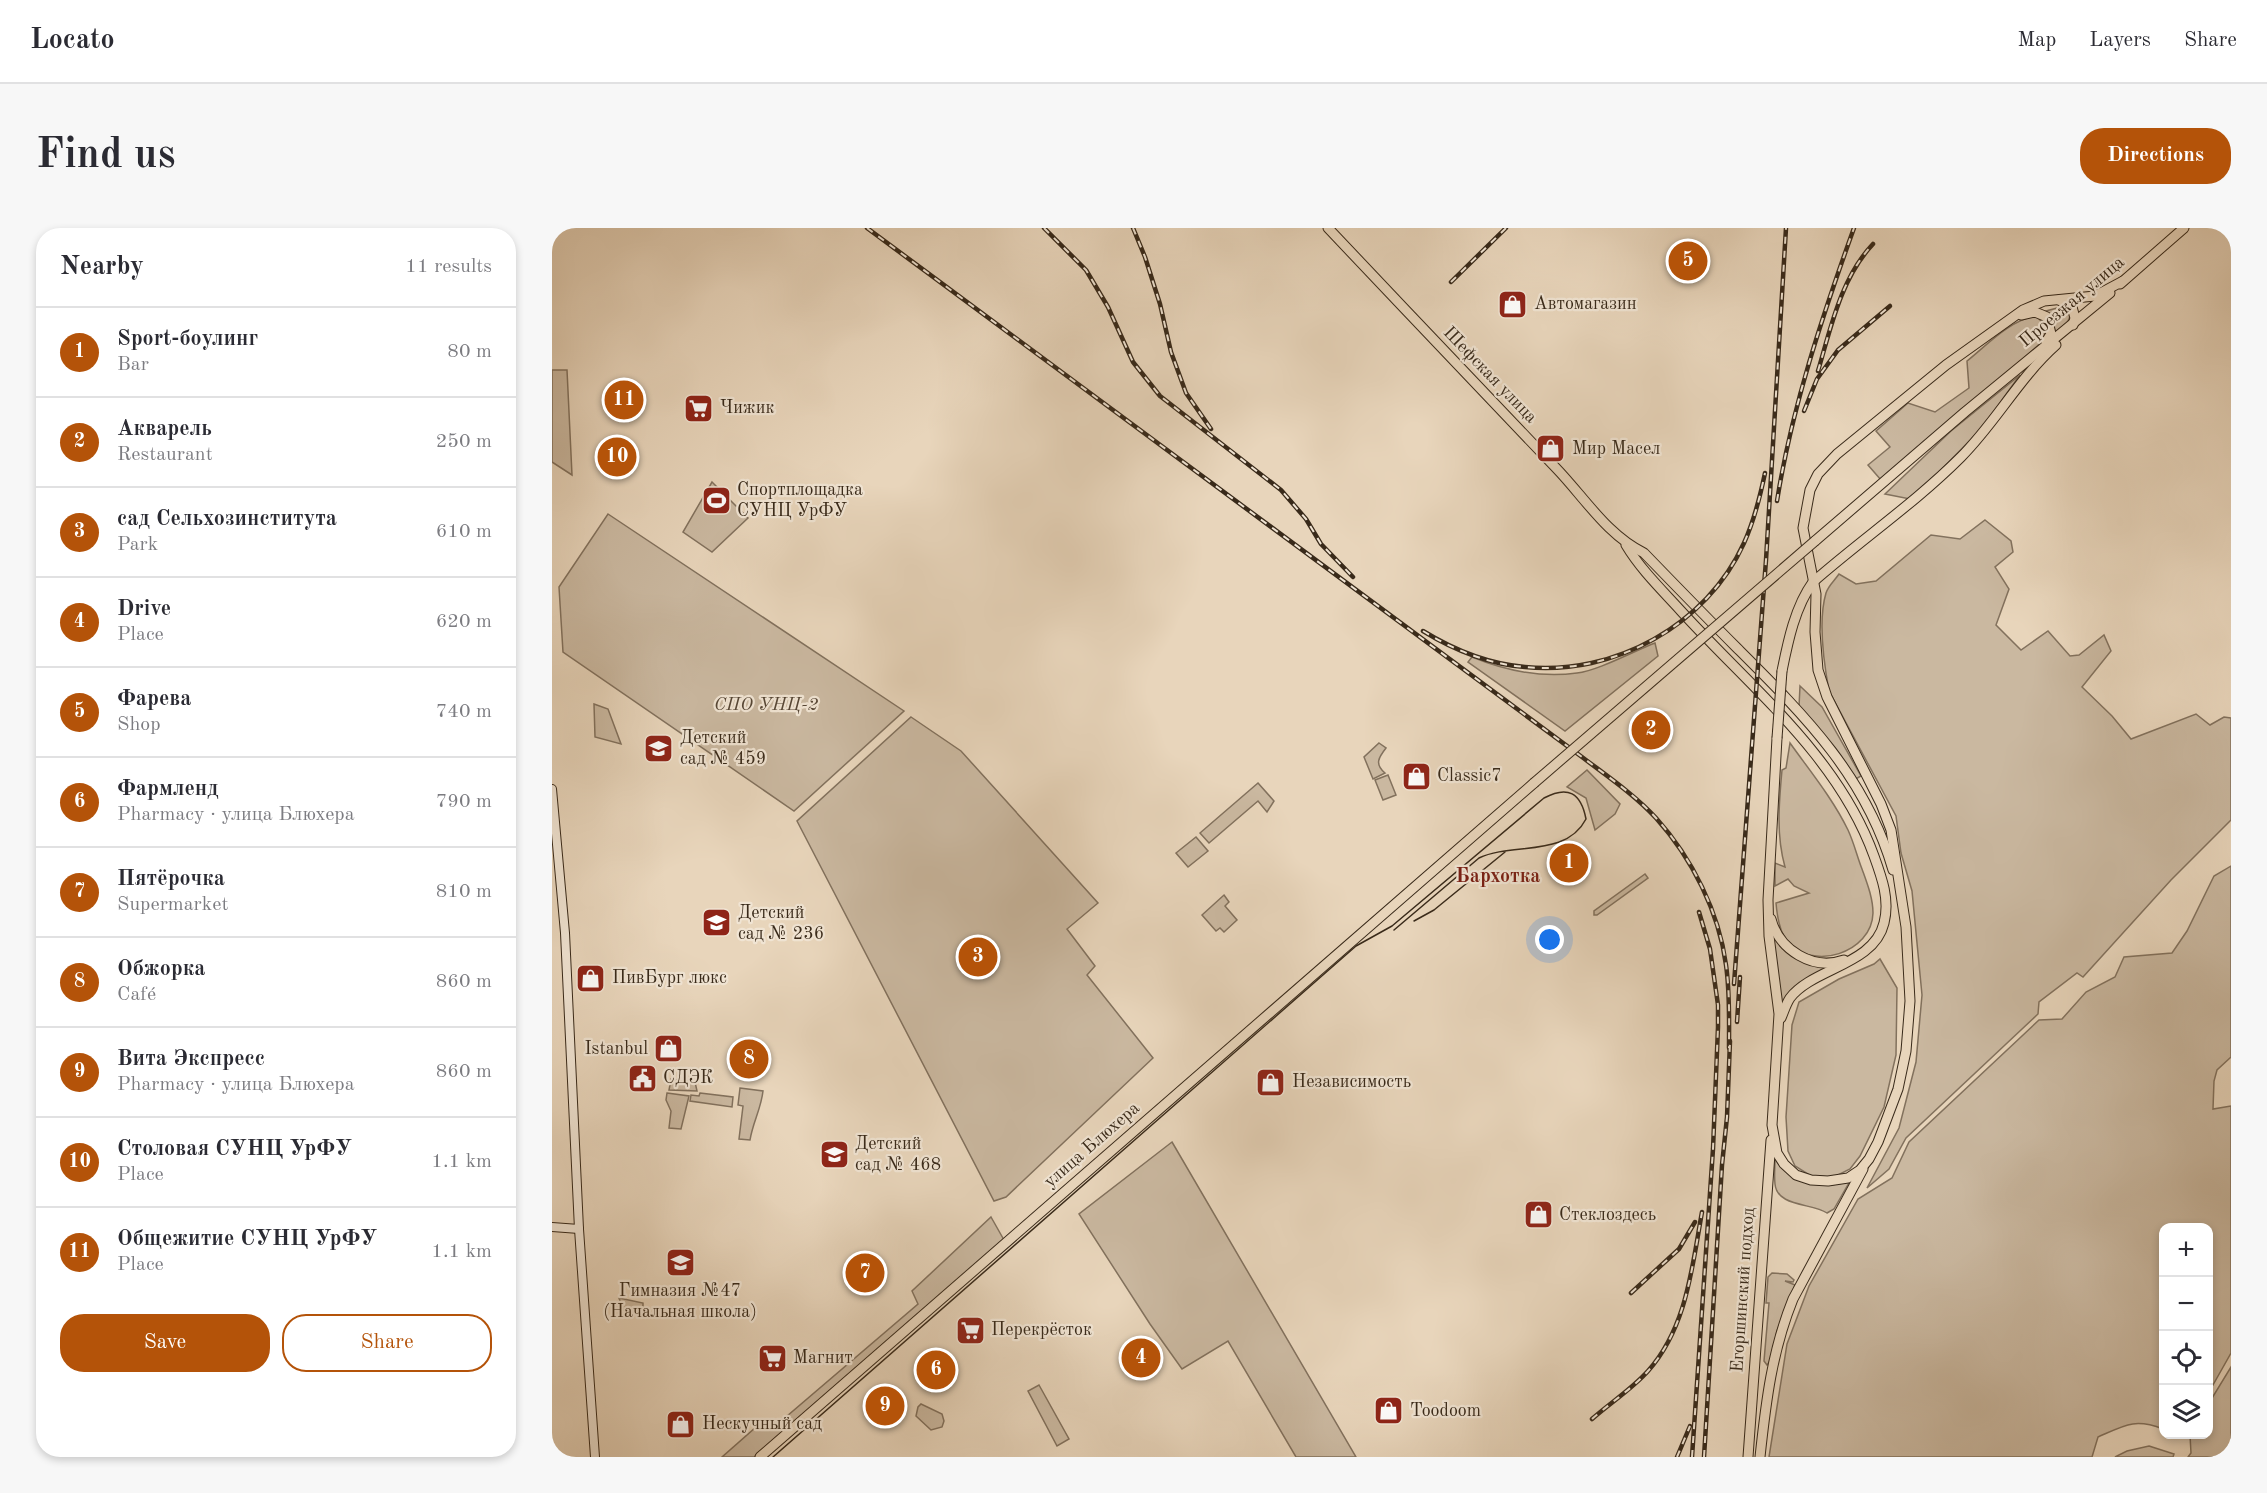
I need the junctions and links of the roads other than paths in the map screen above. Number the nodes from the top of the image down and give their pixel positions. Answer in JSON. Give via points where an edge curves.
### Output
{"nodes":[{"id":1,"x":1328,"y":228,"type":"edge"},
{"id":2,"x":2184,"y":228,"type":"edge"},
{"id":3,"x":2123,"y":281,"type":"junction"},
{"id":4,"x":2055,"y":299,"type":"junction"},
{"id":5,"x":2010,"y":319,"type":"junction"},
{"id":6,"x":2069,"y":328,"type":"junction"},
{"id":7,"x":2035,"y":354,"type":"junction"},
{"id":8,"x":1626,"y":545,"type":"junction"},
{"id":9,"x":1814,"y":582,"type":"junction"},
{"id":10,"x":552,"y":789,"type":"edge"},
{"id":11,"x":1447,"y":859,"type":"joint"},
{"id":12,"x":1901,"y":898,"type":"junction"},
{"id":13,"x":1768,"y":900,"type":"junction"},
{"id":14,"x":1863,"y":951,"type":"junction"},
{"id":15,"x":1779,"y":1030,"type":"junction"},
{"id":16,"x":1772,"y":1125,"type":"junction"},
{"id":17,"x":1869,"y":1160,"type":"junction"},
{"id":18,"x":552,"y":1227,"type":"edge"},
{"id":19,"x":579,"y":1228,"type":"junction"},
{"id":20,"x":595,"y":1457,"type":"edge"},
{"id":21,"x":760,"y":1457,"type":"edge"},
{"id":22,"x":1748,"y":1457,"type":"edge"},
{"id":23,"x":1760,"y":1457,"type":"edge"}],
"edges":[{"from":1,"to":8,"type":"main road","name":"Шефская улица"},
{"from":2,"to":3,"type":"main road","name":"Проезжая улица"},
{"from":3,"to":4,"type":"main road","via":[[2095,296]]},
{"from":3,"to":6,"type":"main road","name":"Проезжая улица"},
{"from":4,"to":5,"type":"main road","via":[[2038,302]]},
{"from":4,"to":6,"type":"main road","via":[[2072,307],[2075,318]]},
{"from":5,"to":7,"type":"main road","via":[[2035,312],[2047,317],[2051,334]]},
{"from":5,"to":9,"type":"main road","via":[[1905,397],[1818,474],[1808,495],[1803,528]]},
{"from":6,"to":7,"type":"main road","name":"Проезжая улица"},
{"from":6,"to":9,"type":"main road","via":[[2034,365],[1974,443],[1912,502]]},
{"from":7,"to":11,"type":"main road","name":"Проезжая улица","bridge":true},
{"from":8,"to":12,"type":"main road","via":[[1644,554],[1789,700],[1832,751],[1859,790],[1883,837]]},
{"from":8,"to":14,"type":"main road","via":[[1706,639],[1802,737],[1848,801],[1871,848],[1886,896],[1882,931]]},
{"from":9,"to":12,"type":"main road","via":[[1819,674],[1887,818]]},
{"from":9,"to":13,"type":"main road","bridge":true,"via":[[1794,622],[1782,671]]},
{"from":10,"to":19,"type":"street","via":[[565,933]]},
{"from":11,"to":21,"type":"main road","name":"улица Блюхера"},
{"from":12,"to":17,"type":"main road","name":"Егоршинский подход","via":[[1910,972],[1906,1051],[1886,1124]]},
{"from":13,"to":14,"type":"main road","via":[[1778,935],[1798,955],[1829,963]]},
{"from":13,"to":15,"type":"main road"},
{"from":14,"to":15,"type":"main road","via":[[1793,994]]},
{"from":15,"to":16,"type":"main road","name":"Егоршинский подход"},
{"from":16,"to":17,"type":"main road","via":[[1780,1159],[1802,1178],[1842,1180]]},
{"from":16,"to":22,"type":"main road","name":"Егоршинский подход"},
{"from":17,"to":23,"type":"main road","name":"Егоршинский подход","via":[[1784,1321],[1775,1354]]},
{"from":18,"to":19,"type":"street"},
{"from":19,"to":20,"type":"street"}]}
